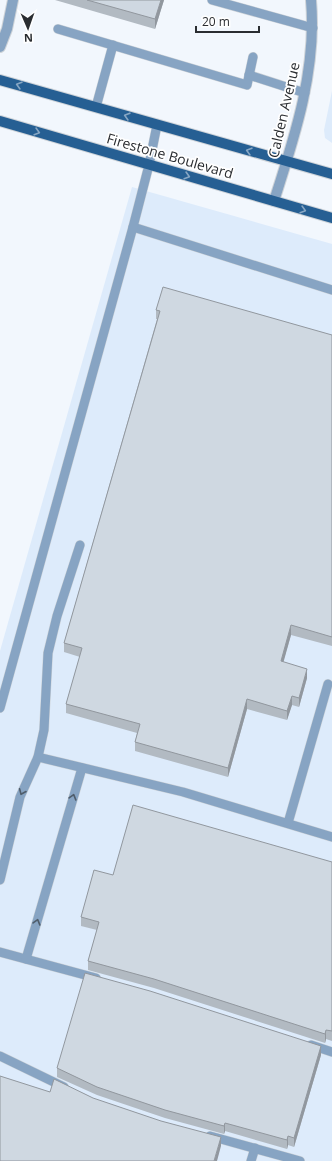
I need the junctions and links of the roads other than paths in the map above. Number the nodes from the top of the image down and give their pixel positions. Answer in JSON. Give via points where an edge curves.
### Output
{"nodes":[{"id":1,"x":13,"y":0,"type":"edge"},
{"id":2,"x":212,"y":0,"type":"edge"},
{"id":3,"x":311,"y":0,"type":"edge"},
{"id":4,"x":313,"y":28,"type":"junction"},
{"id":5,"x":58,"y":29,"type":"dead end"},
{"id":6,"x":113,"y":45,"type":"junction"},
{"id":7,"x":0,"y":47,"type":"edge"},
{"id":8,"x":253,"y":57,"type":"dead end"},
{"id":9,"x":249,"y":75,"type":"junction"},
{"id":10,"x":0,"y":80,"type":"edge"},
{"id":11,"x":305,"y":92,"type":"junction"},
{"id":12,"x":96,"y":107,"type":"junction"},
{"id":13,"x":0,"y":121,"type":"edge"},
{"id":14,"x":157,"y":125,"type":"junction"},
{"id":15,"x":287,"y":162,"type":"junction"},
{"id":16,"x":149,"y":165,"type":"junction"},
{"id":17,"x":332,"y":174,"type":"edge"},
{"id":18,"x":274,"y":201,"type":"junction"},
{"id":19,"x":332,"y":218,"type":"edge"},
{"id":20,"x":133,"y":227,"type":"junction"},
{"id":21,"x":332,"y":290,"type":"edge"},
{"id":22,"x":80,"y":545,"type":"dead end"},
{"id":23,"x":328,"y":684,"type":"dead end"},
{"id":24,"x":0,"y":708,"type":"edge"},
{"id":25,"x":38,"y":757,"type":"junction"},
{"id":26,"x":82,"y":768,"type":"junction"},
{"id":27,"x":288,"y":824,"type":"junction"},
{"id":28,"x":332,"y":837,"type":"edge"},
{"id":29,"x":0,"y":880,"type":"edge"},
{"id":30,"x":0,"y":952,"type":"edge"},
{"id":31,"x":26,"y":959,"type":"junction"},
{"id":32,"x":108,"y":982,"type":"edge"},
{"id":33,"x":302,"y":1043,"type":"edge"},
{"id":34,"x":332,"y":1052,"type":"edge"},
{"id":35,"x":0,"y":1056,"type":"edge"},
{"id":36,"x":74,"y":1092,"type":"edge"},
{"id":37,"x":201,"y":1134,"type":"edge"},
{"id":38,"x":255,"y":1148,"type":"junction"},
{"id":39,"x":251,"y":1161,"type":"edge"},
{"id":40,"x":300,"y":1161,"type":"edge"}],
"edges":[{"from":1,"to":7,"type":"street"},
{"from":2,"to":4,"type":"lane"},
{"from":3,"to":4,"type":"street","name":"Calden Avenue"},
{"from":4,"to":11,"type":"street","name":"Calden Avenue"},
{"from":5,"to":6,"type":"lane"},
{"from":6,"to":9,"type":"lane","via":[[247,85]]},
{"from":6,"to":12,"type":"lane"},
{"from":8,"to":9,"type":"lane"},
{"from":9,"to":11,"type":"lane"},
{"from":12,"to":10,"type":"main road","name":"Firestone Boulevard","one_way":true},
{"from":11,"to":15,"type":"street","name":"Calden Avenue"},
{"from":14,"to":12,"type":"main road","name":"Firestone Boulevard","one_way":true},
{"from":13,"to":16,"type":"main road","name":"Firestone Boulevard","one_way":true},
{"from":15,"to":14,"type":"main road","name":"Firestone Boulevard","one_way":true},
{"from":14,"to":16,"type":"lane"},
{"from":15,"to":17,"type":"main road","name":"Firestone Boulevard"},
{"from":15,"to":18,"type":"street","name":"Calden Avenue"},
{"from":16,"to":18,"type":"main road","name":"Firestone Boulevard","one_way":true},
{"from":16,"to":20,"type":"lane"},
{"from":18,"to":19,"type":"main road","name":"Firestone Boulevard","one_way":true},
{"from":20,"to":21,"type":"lane"},
{"from":20,"to":24,"type":"lane"},
{"from":22,"to":25,"type":"lane","via":[[48,653],[44,730]]},
{"from":23,"to":27,"type":"lane"},
{"from":25,"to":26,"type":"lane"},
{"from":25,"to":29,"type":"lane","one_way":true,"via":[[20,797]]},
{"from":26,"to":27,"type":"lane","via":[[184,792]]},
{"from":31,"to":26,"type":"lane","one_way":true},
{"from":27,"to":28,"type":"lane"},
{"from":30,"to":31,"type":"lane"},
{"from":31,"to":32,"type":"lane"},
{"from":33,"to":34,"type":"lane"},
{"from":35,"to":36,"type":"lane"},
{"from":37,"to":38,"type":"lane"},
{"from":38,"to":39,"type":"lane"},
{"from":38,"to":40,"type":"lane"}]}
